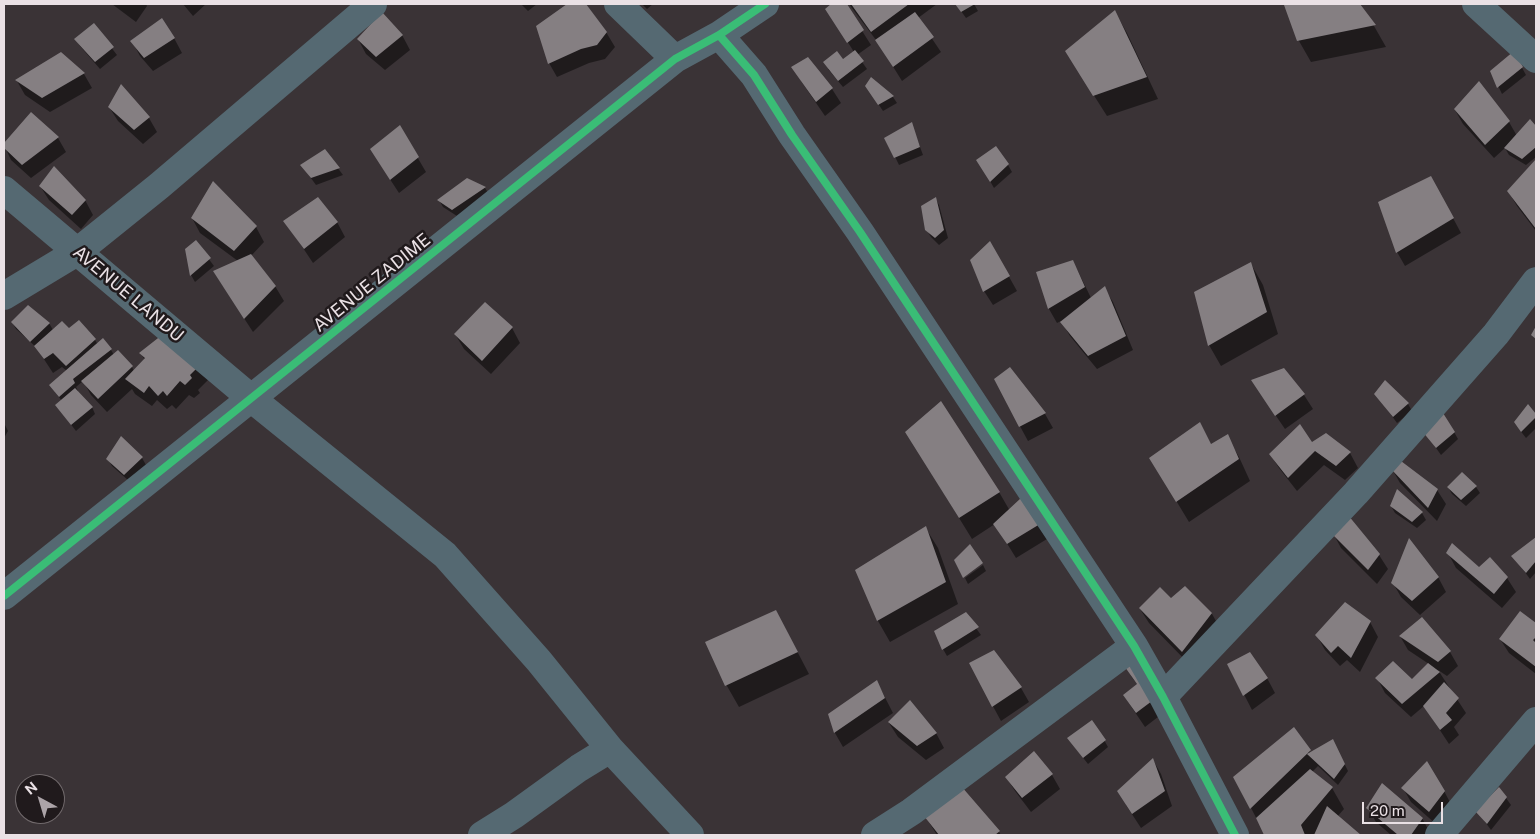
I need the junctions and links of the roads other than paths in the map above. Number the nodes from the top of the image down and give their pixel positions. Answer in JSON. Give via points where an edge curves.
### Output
{"nodes":[{"id":1,"x":373,"y":4,"type":"edge"},
{"id":2,"x":618,"y":4,"type":"edge"},
{"id":3,"x":765,"y":4,"type":"edge"},
{"id":4,"x":1476,"y":4,"type":"edge"},
{"id":5,"x":719,"y":35,"type":"junction"},
{"id":6,"x":675,"y":59,"type":"junction"},
{"id":7,"x":1536,"y":59,"type":"edge"},
{"id":8,"x":4,"y":190,"type":"edge"},
{"id":9,"x":77,"y":252,"type":"junction"},
{"id":10,"x":1536,"y":281,"type":"edge"},
{"id":11,"x":4,"y":296,"type":"edge"},
{"id":12,"x":252,"y":399,"type":"junction"},
{"id":13,"x":4,"y":596,"type":"edge"},
{"id":14,"x":1134,"y":646,"type":"junction"},
{"id":15,"x":1163,"y":696,"type":"junction"},
{"id":16,"x":1536,"y":720,"type":"edge"},
{"id":17,"x":610,"y":749,"type":"junction"},
{"id":18,"x":482,"y":835,"type":"edge"},
{"id":19,"x":690,"y":835,"type":"edge"},
{"id":20,"x":875,"y":835,"type":"edge"},
{"id":21,"x":1235,"y":835,"type":"edge"},
{"id":22,"x":1438,"y":835,"type":"edge"}],
"edges":[{"from":1,"to":9,"type":"street"},
{"from":2,"to":6,"type":"street"},
{"from":3,"to":5,"type":"street","name":"AVENUE ZADIME"},
{"from":4,"to":7,"type":"street"},
{"from":5,"to":6,"type":"street","name":"AVENUE ZADIME"},
{"from":5,"to":14,"type":"street","via":[[754,75]]},
{"from":6,"to":12,"type":"street","name":"AVENUE ZADIME"},
{"from":8,"to":9,"type":"street","name":"AVENUE LANDU"},
{"from":9,"to":11,"type":"street"},
{"from":9,"to":12,"type":"street","name":"AVENUE LANDU"},
{"from":10,"to":15,"type":"street","via":[[1496,334],[1356,493]]},
{"from":12,"to":13,"type":"street","name":"AVENUE ZADIME"},
{"from":12,"to":17,"type":"street","name":"AVENUE LANDU","via":[[445,555],[539,661]]},
{"from":14,"to":15,"type":"street"},
{"from":14,"to":20,"type":"street","via":[[911,812]]},
{"from":15,"to":21,"type":"street"},
{"from":16,"to":22,"type":"street"},
{"from":17,"to":18,"type":"street"},
{"from":17,"to":19,"type":"street","name":"AVENUE LANDU"}]}
